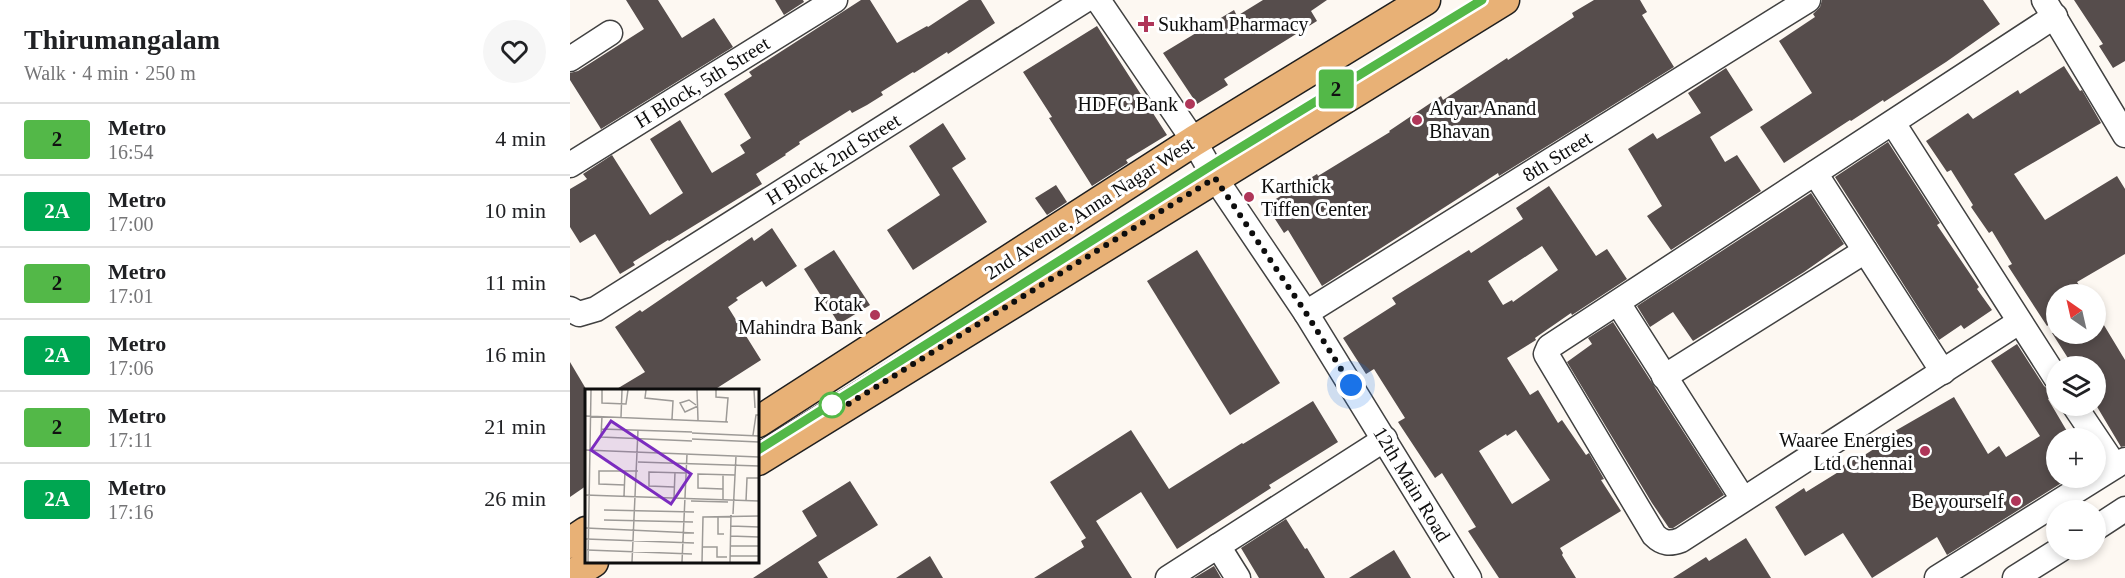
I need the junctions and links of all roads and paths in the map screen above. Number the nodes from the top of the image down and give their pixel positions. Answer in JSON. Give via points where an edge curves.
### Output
{"nodes":[{"id":1,"x":835,"y":0,"type":"edge"},
{"id":2,"x":1085,"y":0,"type":"edge"},
{"id":3,"x":1098,"y":0,"type":"edge"},
{"id":4,"x":1425,"y":0,"type":"edge"},
{"id":5,"x":1504,"y":0,"type":"edge"},
{"id":6,"x":1808,"y":0,"type":"edge"},
{"id":7,"x":2050,"y":8,"type":"edge"},
{"id":8,"x":610,"y":33,"type":"dead end"},
{"id":9,"x":570,"y":59,"type":"edge"},
{"id":10,"x":1893,"y":123,"type":"junction"},
{"id":11,"x":2125,"y":135,"type":"edge"},
{"id":12,"x":1194,"y":141,"type":"junction"},
{"id":13,"x":570,"y":165,"type":"edge"},
{"id":14,"x":1815,"y":173,"type":"junction"},
{"id":15,"x":1215,"y":178,"type":"junction"},
{"id":16,"x":1865,"y":251,"type":"junction"},
{"id":17,"x":1618,"y":303,"type":"junction"},
{"id":18,"x":574,"y":311,"type":"edge"},
{"id":19,"x":1306,"y":313,"type":"junction"},
{"id":20,"x":2019,"y":322,"type":"junction"},
{"id":21,"x":2046,"y":363,"type":"edge"},
{"id":22,"x":1943,"y":372,"type":"junction"},
{"id":23,"x":1664,"y":377,"type":"junction"},
{"id":24,"x":2083,"y":416,"type":"edge"},
{"id":25,"x":759,"y":421,"type":"edge"},
{"id":26,"x":1385,"y":439,"type":"junction"},
{"id":27,"x":759,"y":459,"type":"edge"},
{"id":28,"x":2120,"y":463,"type":"edge"},
{"id":29,"x":1743,"y":499,"type":"junction"},
{"id":30,"x":2125,"y":509,"type":"edge"},
{"id":31,"x":2106,"y":521,"type":"edge"},
{"id":32,"x":585,"y":533,"type":"edge"},
{"id":33,"x":570,"y":543,"type":"edge"},
{"id":34,"x":1218,"y":546,"type":"junction"},
{"id":35,"x":2046,"y":558,"type":"edge"},
{"id":36,"x":590,"y":563,"type":"edge"},
{"id":37,"x":570,"y":576,"type":"edge"},
{"id":38,"x":1168,"y":578,"type":"edge"},
{"id":39,"x":1238,"y":578,"type":"edge"},
{"id":40,"x":1469,"y":578,"type":"edge"},
{"id":41,"x":1937,"y":578,"type":"edge"},
{"id":42,"x":2015,"y":578,"type":"edge"}],
"edges":[{"from":1,"to":13,"type":"street","name":"H Block, 5th Street"},
{"from":2,"to":18,"type":"street","name":"H Block 2nd Street","via":[[596,309]]},
{"from":3,"to":12,"type":"street","name":"12th Main Road"},
{"from":4,"to":12,"type":"main road","name":"2nd Avenue, Anna Nagar West"},
{"from":5,"to":15,"type":"main road","name":"2nd Avenue, Anna Nagar West"},
{"from":6,"to":19,"type":"street","name":"8th Street"},
{"from":7,"to":10,"type":"street"},
{"from":7,"to":11,"type":"street"},
{"from":8,"to":9,"type":"street"},
{"from":10,"to":14,"type":"street"},
{"from":10,"to":20,"type":"street"},
{"from":12,"to":15,"type":"street","name":"12th Main Road"},
{"from":12,"to":25,"type":"main road","name":"2nd Avenue, Anna Nagar West"},
{"from":14,"to":16,"type":"street"},
{"from":14,"to":17,"type":"street"},
{"from":15,"to":19,"type":"street","name":"12th Main Road"},
{"from":15,"to":27,"type":"main road","name":"2nd Avenue, Anna Nagar West"},
{"from":16,"to":22,"type":"street"},
{"from":16,"to":23,"type":"street"},
{"from":17,"to":23,"type":"street"},
{"from":17,"to":29,"type":"street","via":[[1549,347],[1546,354],[1654,536],[1664,542],[1681,540]]},
{"from":19,"to":26,"type":"street","name":"12th Main Road"},
{"from":20,"to":21,"type":"street"},
{"from":20,"to":22,"type":"street"},
{"from":22,"to":29,"type":"street"},
{"from":23,"to":29,"type":"street"},
{"from":24,"to":28,"type":"street"},
{"from":26,"to":34,"type":"street"},
{"from":26,"to":40,"type":"street","name":"12th Main Road"},
{"from":28,"to":41,"type":"street"},
{"from":30,"to":31,"type":"street"},
{"from":32,"to":33,"type":"main road"},
{"from":34,"to":38,"type":"street"},
{"from":34,"to":39,"type":"street"},
{"from":35,"to":42,"type":"street"},
{"from":36,"to":37,"type":"main road"}]}
